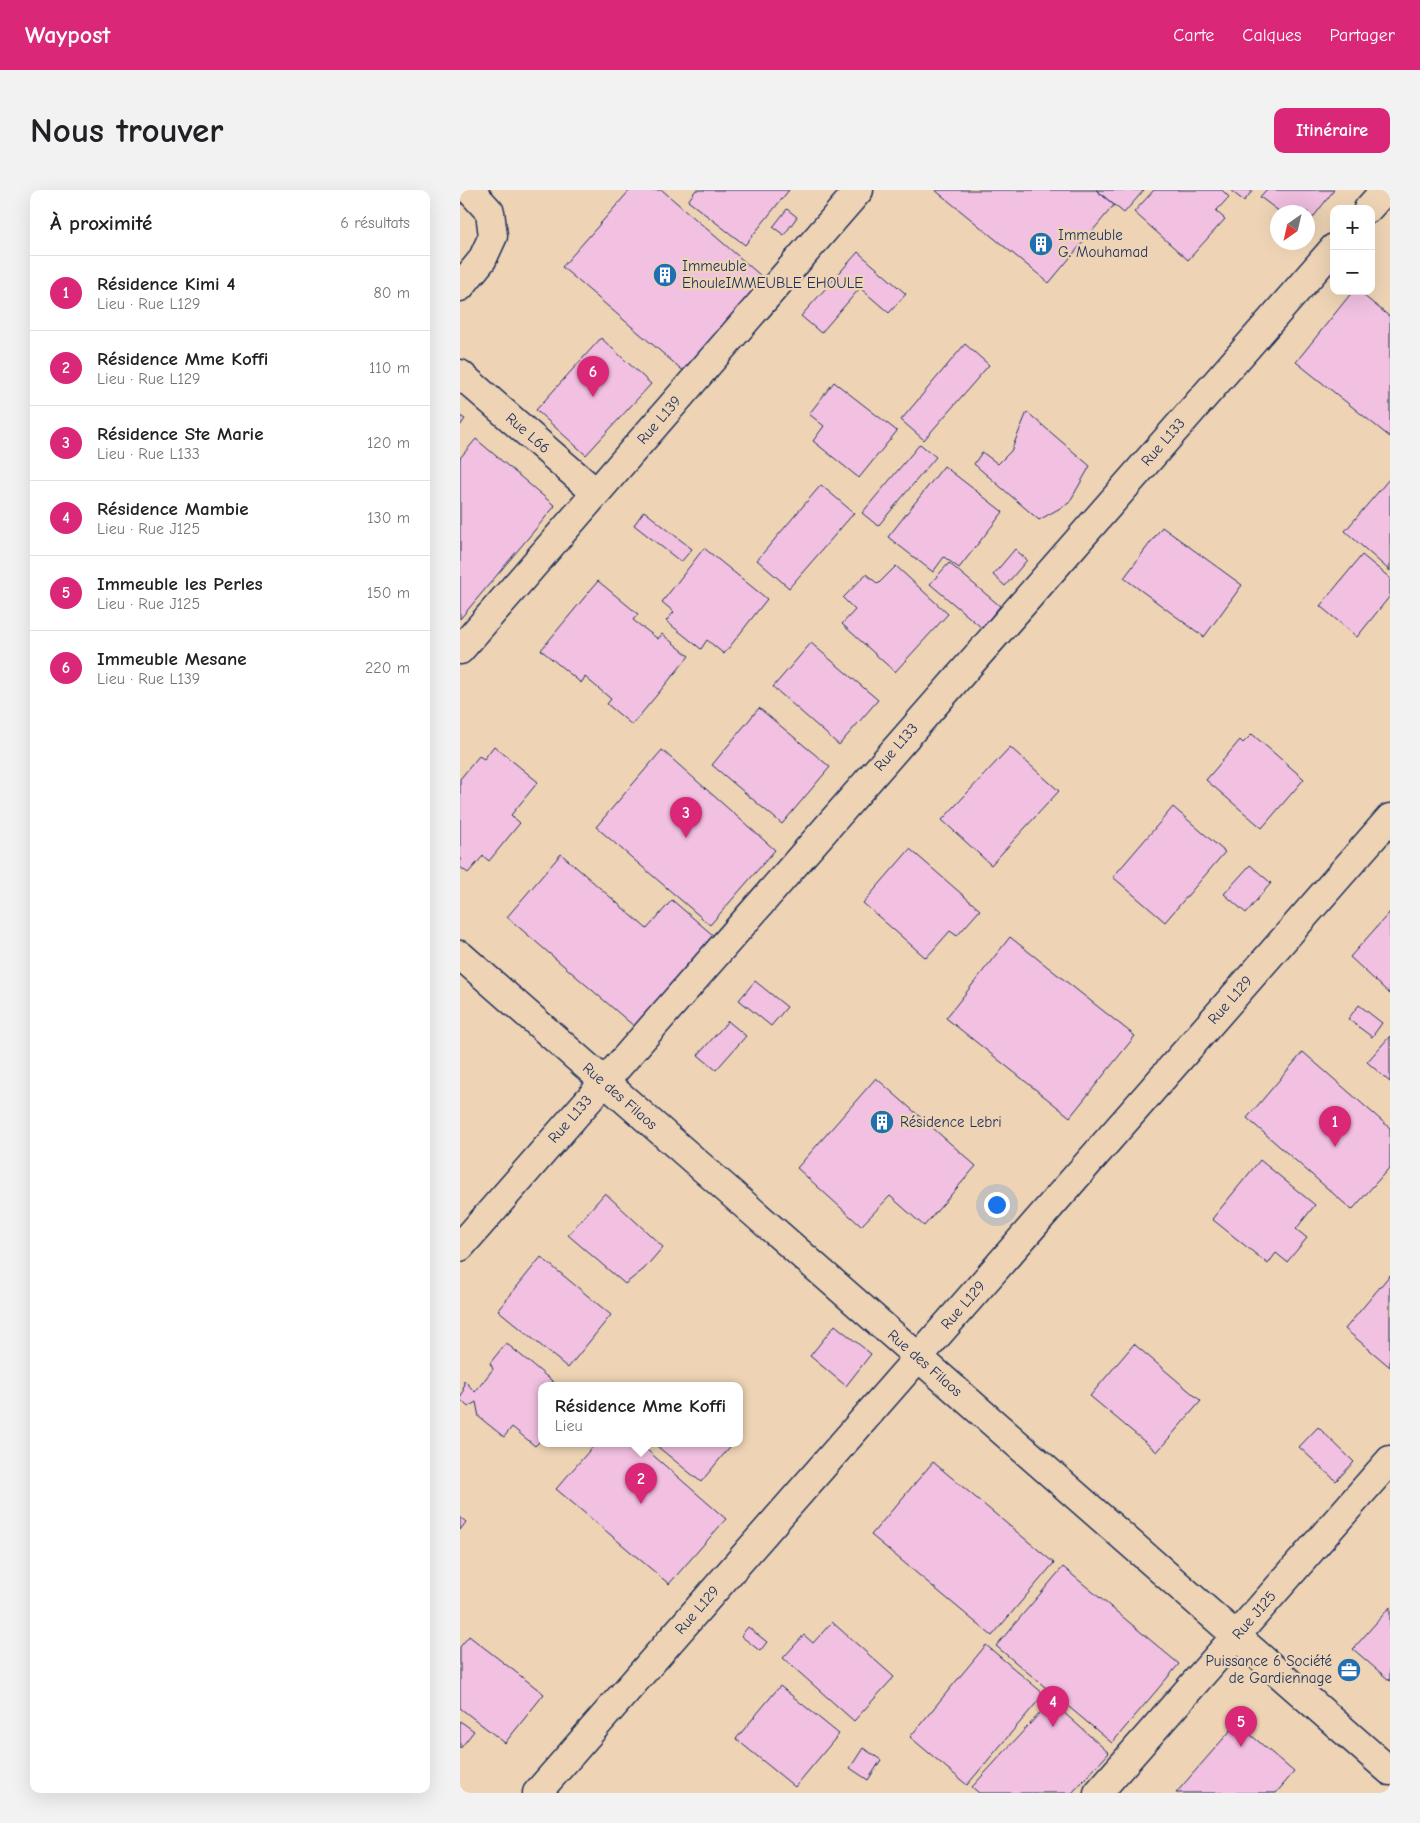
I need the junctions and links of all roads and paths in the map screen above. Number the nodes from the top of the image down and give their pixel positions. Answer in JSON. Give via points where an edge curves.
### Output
{"nodes":[{"id":1,"x":470,"y":190,"type":"edge"},
{"id":2,"x":859,"y":190,"type":"edge"},
{"id":3,"x":1385,"y":190,"type":"edge"},
{"id":4,"x":1372,"y":205,"type":"edge"},
{"id":5,"x":1332,"y":250,"type":"edge"},
{"id":6,"x":460,"y":287,"type":"edge"},
{"id":7,"x":460,"y":374,"type":"edge"},
{"id":8,"x":596,"y":493,"type":"junction"},
{"id":9,"x":460,"y":650,"type":"edge"},
{"id":10,"x":1390,"y":818,"type":"edge"},
{"id":11,"x":460,"y":955,"type":"edge"},
{"id":12,"x":603,"y":1081,"type":"junction"},
{"id":13,"x":460,"y":1247,"type":"edge"},
{"id":14,"x":918,"y":1357,"type":"junction"},
{"id":15,"x":1390,"y":1460,"type":"edge"},
{"id":16,"x":1237,"y":1635,"type":"junction"},
{"id":17,"x":1390,"y":1771,"type":"edge"},
{"id":18,"x":537,"y":1793,"type":"edge"},
{"id":19,"x":1098,"y":1793,"type":"edge"}],
"edges":[{"from":1,"to":6,"type":"street","via":[[490,212],[493,236],[482,260]]},
{"from":2,"to":8,"type":"street","name":"Rue L139"},
{"from":3,"to":4,"type":"street"},
{"from":5,"to":12,"type":"street","name":"Rue L133"},
{"from":7,"to":8,"type":"street","name":"Rue L66"},
{"from":8,"to":9,"type":"street","name":"Rue L139"},
{"from":10,"to":14,"type":"street","name":"Rue L129"},
{"from":11,"to":12,"type":"street","name":"Rue des Filaos"},
{"from":12,"to":13,"type":"street","name":"Rue L133"},
{"from":12,"to":14,"type":"street","name":"Rue des Filaos"},
{"from":14,"to":16,"type":"street","name":"Rue des Filaos"},
{"from":14,"to":18,"type":"street","name":"Rue L129"},
{"from":15,"to":16,"type":"street","name":"Rue J125"},
{"from":16,"to":17,"type":"street","name":"Rue des Filaos"},
{"from":16,"to":19,"type":"street","name":"Rue J125"}]}
